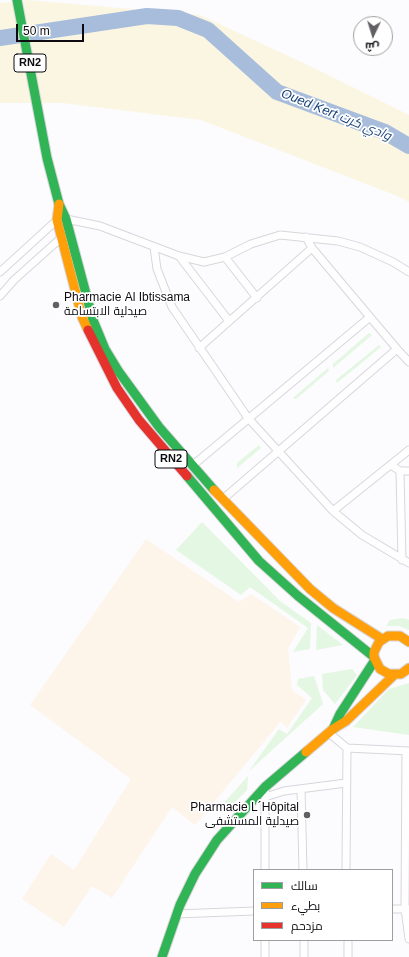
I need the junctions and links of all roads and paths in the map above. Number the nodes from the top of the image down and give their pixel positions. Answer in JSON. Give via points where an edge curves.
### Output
{"nodes":[{"id":1,"x":17,"y":0,"type":"edge"},
{"id":2,"x":61,"y":219,"type":"junction"},
{"id":3,"x":306,"y":237,"type":"junction"},
{"id":4,"x":61,"y":238,"type":"junction"},
{"id":5,"x":154,"y":247,"type":"junction"},
{"id":6,"x":312,"y":248,"type":"junction"},
{"id":7,"x":179,"y":256,"type":"junction"},
{"id":8,"x":224,"y":257,"type":"junction"},
{"id":9,"x":0,"y":272,"type":"edge"},
{"id":10,"x":409,"y":272,"type":"edge"},
{"id":11,"x":0,"y":296,"type":"edge"},
{"id":12,"x":257,"y":298,"type":"junction"},
{"id":13,"x":370,"y":317,"type":"junction"},
{"id":14,"x":229,"y":321,"type":"junction"},
{"id":15,"x":199,"y":348,"type":"junction"},
{"id":16,"x":397,"y":348,"type":"junction"},
{"id":17,"x":409,"y":362,"type":"edge"},
{"id":18,"x":248,"y":418,"type":"junction"},
{"id":19,"x":409,"y":450,"type":"edge"},
{"id":20,"x":278,"y":451,"type":"junction"},
{"id":21,"x":391,"y":465,"type":"junction"},
{"id":22,"x":192,"y":466,"type":"junction"},
{"id":23,"x":400,"y":471,"type":"junction"},
{"id":24,"x":409,"y":471,"type":"edge"},
{"id":25,"x":223,"y":499,"type":"junction"},
{"id":26,"x":333,"y":511,"type":"junction"},
{"id":27,"x":406,"y":561,"type":"edge"},
{"id":28,"x":382,"y":639,"type":"junction"},
{"id":29,"x":409,"y":642,"type":"edge"},
{"id":30,"x":374,"y":659,"type":"junction"},
{"id":31,"x":403,"y":673,"type":"edge"},
{"id":32,"x":331,"y":731,"type":"junction"},
{"id":33,"x":347,"y":748,"type":"junction"},
{"id":34,"x":407,"y":751,"type":"edge"},
{"id":35,"x":346,"y":783,"type":"junction"},
{"id":36,"x":265,"y":787,"type":"junction"},
{"id":37,"x":301,"y":789,"type":"junction"},
{"id":38,"x":265,"y":797,"type":"junction"},
{"id":39,"x":265,"y":869,"type":"edge"},
{"id":40,"x":303,"y":869,"type":"edge"},
{"id":41,"x":346,"y":869,"type":"edge"},
{"id":42,"x":393,"y":909,"type":"edge"},
{"id":43,"x":407,"y":909,"type":"edge"},
{"id":44,"x":253,"y":912,"type":"edge"},
{"id":45,"x":176,"y":914,"type":"junction"},
{"id":46,"x":409,"y":939,"type":"edge"},
{"id":47,"x":265,"y":941,"type":"edge"},
{"id":48,"x":304,"y":941,"type":"edge"},
{"id":49,"x":348,"y":941,"type":"edge"},
{"id":50,"x":162,"y":957,"type":"edge"},
{"id":51,"x":265,"y":957,"type":"edge"},
{"id":52,"x":304,"y":957,"type":"edge"},
{"id":53,"x":348,"y":957,"type":"edge"}],
"edges":[{"from":1,"to":2,"type":"main road","number":"RN2"},
{"from":2,"to":4,"type":"main road","number":"RN2"},
{"from":2,"to":5,"type":"street","via":[[100,226]]},
{"from":2,"to":9,"type":"street"},
{"from":2,"to":22,"type":"main road","number":"RN2","via":[[105,349],[141,404]]},
{"from":3,"to":6,"type":"street"},
{"from":3,"to":8,"type":"street","via":[[267,237]]},
{"from":3,"to":10,"type":"street","via":[[360,247]]},
{"from":4,"to":11,"type":"street"},
{"from":4,"to":30,"type":"main road","number":"RN2","via":[[76,298],[93,342],[117,388],[139,420],[259,561]]},
{"from":5,"to":7,"type":"street"},
{"from":5,"to":15,"type":"street","via":[[157,269],[170,302]]},
{"from":6,"to":12,"type":"street"},
{"from":6,"to":13,"type":"street"},
{"from":7,"to":8,"type":"street","via":[[204,262]]},
{"from":7,"to":14,"type":"street"},
{"from":8,"to":12,"type":"street"},
{"from":12,"to":14,"type":"street"},
{"from":13,"to":16,"type":"street"},
{"from":13,"to":18,"type":"street"},
{"from":14,"to":15,"type":"street"},
{"from":15,"to":18,"type":"street"},
{"from":16,"to":17,"type":"street"},
{"from":16,"to":20,"type":"street"},
{"from":18,"to":20,"type":"street"},
{"from":18,"to":22,"type":"street"},
{"from":19,"to":21,"type":"street"},
{"from":20,"to":25,"type":"street"},
{"from":20,"to":26,"type":"street"},
{"from":21,"to":23,"type":"street"},
{"from":21,"to":26,"type":"street"},
{"from":22,"to":25,"type":"main road","number":"RN2"},
{"from":23,"to":24,"type":"street"},
{"from":23,"to":27,"type":"street"},
{"from":25,"to":28,"type":"main road","number":"RN2","via":[[310,589]]},
{"from":26,"to":27,"type":"street","via":[[362,534]]},
{"from":28,"to":29,"type":"main road","via":[[394,635]]},
{"from":28,"to":30,"type":"main road","via":[[376,647]]},
{"from":30,"to":31,"type":"main road","number":"RN2","via":[[384,672]]},
{"from":30,"to":32,"type":"main road"},
{"from":31,"to":32,"type":"main road"},
{"from":32,"to":33,"type":"street"},
{"from":32,"to":36,"type":"main road"},
{"from":33,"to":34,"type":"street"},
{"from":33,"to":35,"type":"street"},
{"from":34,"to":43,"type":"street"},
{"from":35,"to":37,"type":"street"},
{"from":35,"to":41,"type":"street"},
{"from":36,"to":38,"type":"street"},
{"from":36,"to":45,"type":"main road","via":[[217,840],[195,874]]},
{"from":37,"to":38,"type":"street"},
{"from":37,"to":40,"type":"street"},
{"from":38,"to":39,"type":"street"},
{"from":42,"to":43,"type":"street"},
{"from":43,"to":46,"type":"street"},
{"from":44,"to":45,"type":"street"},
{"from":45,"to":50,"type":"main road"},
{"from":47,"to":51,"type":"street"},
{"from":48,"to":52,"type":"street"},
{"from":49,"to":53,"type":"street"}]}
